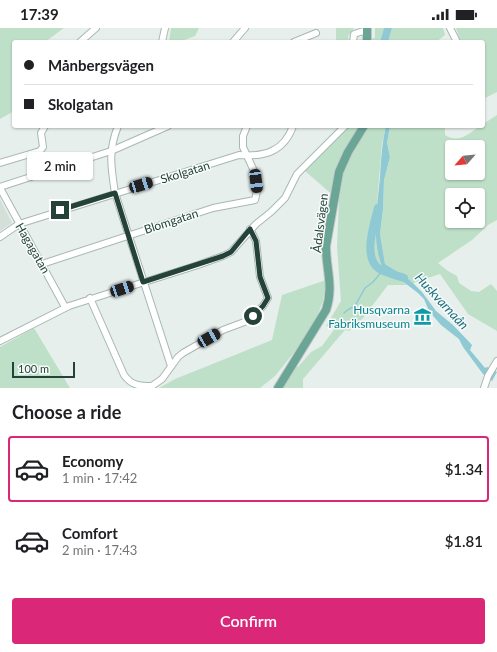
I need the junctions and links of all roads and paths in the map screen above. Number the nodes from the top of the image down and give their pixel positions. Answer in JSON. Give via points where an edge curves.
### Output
{"nodes":[{"id":1,"x":96,"y":28,"type":"edge"},
{"id":2,"x":165,"y":28,"type":"edge"},
{"id":3,"x":245,"y":28,"type":"edge"},
{"id":4,"x":450,"y":28,"type":"edge"},
{"id":5,"x":367,"y":29,"type":"edge"},
{"id":6,"x":316,"y":33,"type":"dead end"},
{"id":7,"x":82,"y":40,"type":"edge"},
{"id":8,"x":162,"y":40,"type":"edge"},
{"id":9,"x":235,"y":40,"type":"edge"},
{"id":10,"x":299,"y":40,"type":"edge"},
{"id":11,"x":353,"y":40,"type":"edge"},
{"id":12,"x":367,"y":40,"type":"edge"},
{"id":13,"x":456,"y":40,"type":"edge"},
{"id":14,"x":44,"y":128,"type":"edge"},
{"id":15,"x":117,"y":128,"type":"edge"},
{"id":16,"x":163,"y":128,"type":"edge"},
{"id":17,"x":246,"y":128,"type":"edge"},
{"id":18,"x":293,"y":128,"type":"edge"},
{"id":19,"x":343,"y":128,"type":"edge"},
{"id":20,"x":363,"y":128,"type":"edge"},
{"id":21,"x":111,"y":151,"type":"junction"},
{"id":22,"x":248,"y":156,"type":"junction"},
{"id":23,"x":0,"y":163,"type":"edge"},
{"id":24,"x":0,"y":188,"type":"edge"},
{"id":25,"x":115,"y":193,"type":"junction"},
{"id":26,"x":19,"y":224,"type":"junction"},
{"id":27,"x":250,"y":229,"type":"junction"},
{"id":28,"x":128,"y":235,"type":"junction"},
{"id":29,"x":0,"y":237,"type":"edge"},
{"id":30,"x":42,"y":264,"type":"junction"},
{"id":31,"x":143,"y":282,"type":"junction"},
{"id":32,"x":90,"y":298,"type":"junction"},
{"id":33,"x":65,"y":308,"type":"junction"},
{"id":34,"x":0,"y":341,"type":"edge"},
{"id":35,"x":496,"y":362,"type":"edge"},
{"id":36,"x":171,"y":366,"type":"junction"},
{"id":37,"x":150,"y":387,"type":"edge"},
{"id":38,"x":278,"y":388,"type":"edge"},
{"id":39,"x":484,"y":388,"type":"edge"}],
"edges":[{"from":1,"to":7,"type":"street"},
{"from":2,"to":8,"type":"street"},
{"from":3,"to":9,"type":"street"},
{"from":4,"to":13,"type":"street"},
{"from":5,"to":11,"type":"street","via":[[354,34]]},
{"from":5,"to":12,"type":"main road"},
{"from":6,"to":10,"type":"street"},
{"from":14,"to":23,"type":"street","via":[[41,133],[43,147],[40,151]]},
{"from":15,"to":21,"type":"street"},
{"from":16,"to":21,"type":"street"},
{"from":17,"to":22,"type":"street","via":[[243,146]]},
{"from":18,"to":22,"type":"street","name":"Skolgatan","via":[[278,148]]},
{"from":19,"to":27,"type":"street","via":[[298,174],[284,198]]},
{"from":20,"to":38,"type":"main road","name":"Ådalsvägen","via":[[339,172],[326,246],[331,286],[326,310]]},
{"from":21,"to":24,"type":"street"},
{"from":21,"to":25,"type":"street"},
{"from":22,"to":25,"type":"street","name":"Skolgatan","via":[[239,155]]},
{"from":22,"to":28,"type":"street","name":"Blomgatan","via":[[254,171],[257,191],[255,200],[212,208]]},
{"from":24,"to":26,"type":"street","name":"Hagagatan"},
{"from":25,"to":26,"type":"street","name":"Skolgatan"},
{"from":25,"to":28,"type":"street"},
{"from":26,"to":29,"type":"street","name":"Skolgatan"},
{"from":26,"to":30,"type":"street","name":"Hagagatan"},
{"from":27,"to":31,"type":"street","via":[[231,252],[223,256]]},
{"from":27,"to":36,"type":"street","via":[[256,241],[260,277],[268,298],[247,320],[223,330],[183,353]]},
{"from":28,"to":30,"type":"street","name":"Blomgatan"},
{"from":28,"to":31,"type":"street"},
{"from":30,"to":33,"type":"street","name":"Hagagatan"},
{"from":31,"to":32,"type":"street"},
{"from":31,"to":36,"type":"street"},
{"from":32,"to":33,"type":"street"},
{"from":32,"to":37,"type":"street","via":[[124,375],[135,385]]},
{"from":33,"to":34,"type":"street"},
{"from":35,"to":39,"type":"street"},
{"from":36,"to":37,"type":"street","via":[[162,379]]}]}
